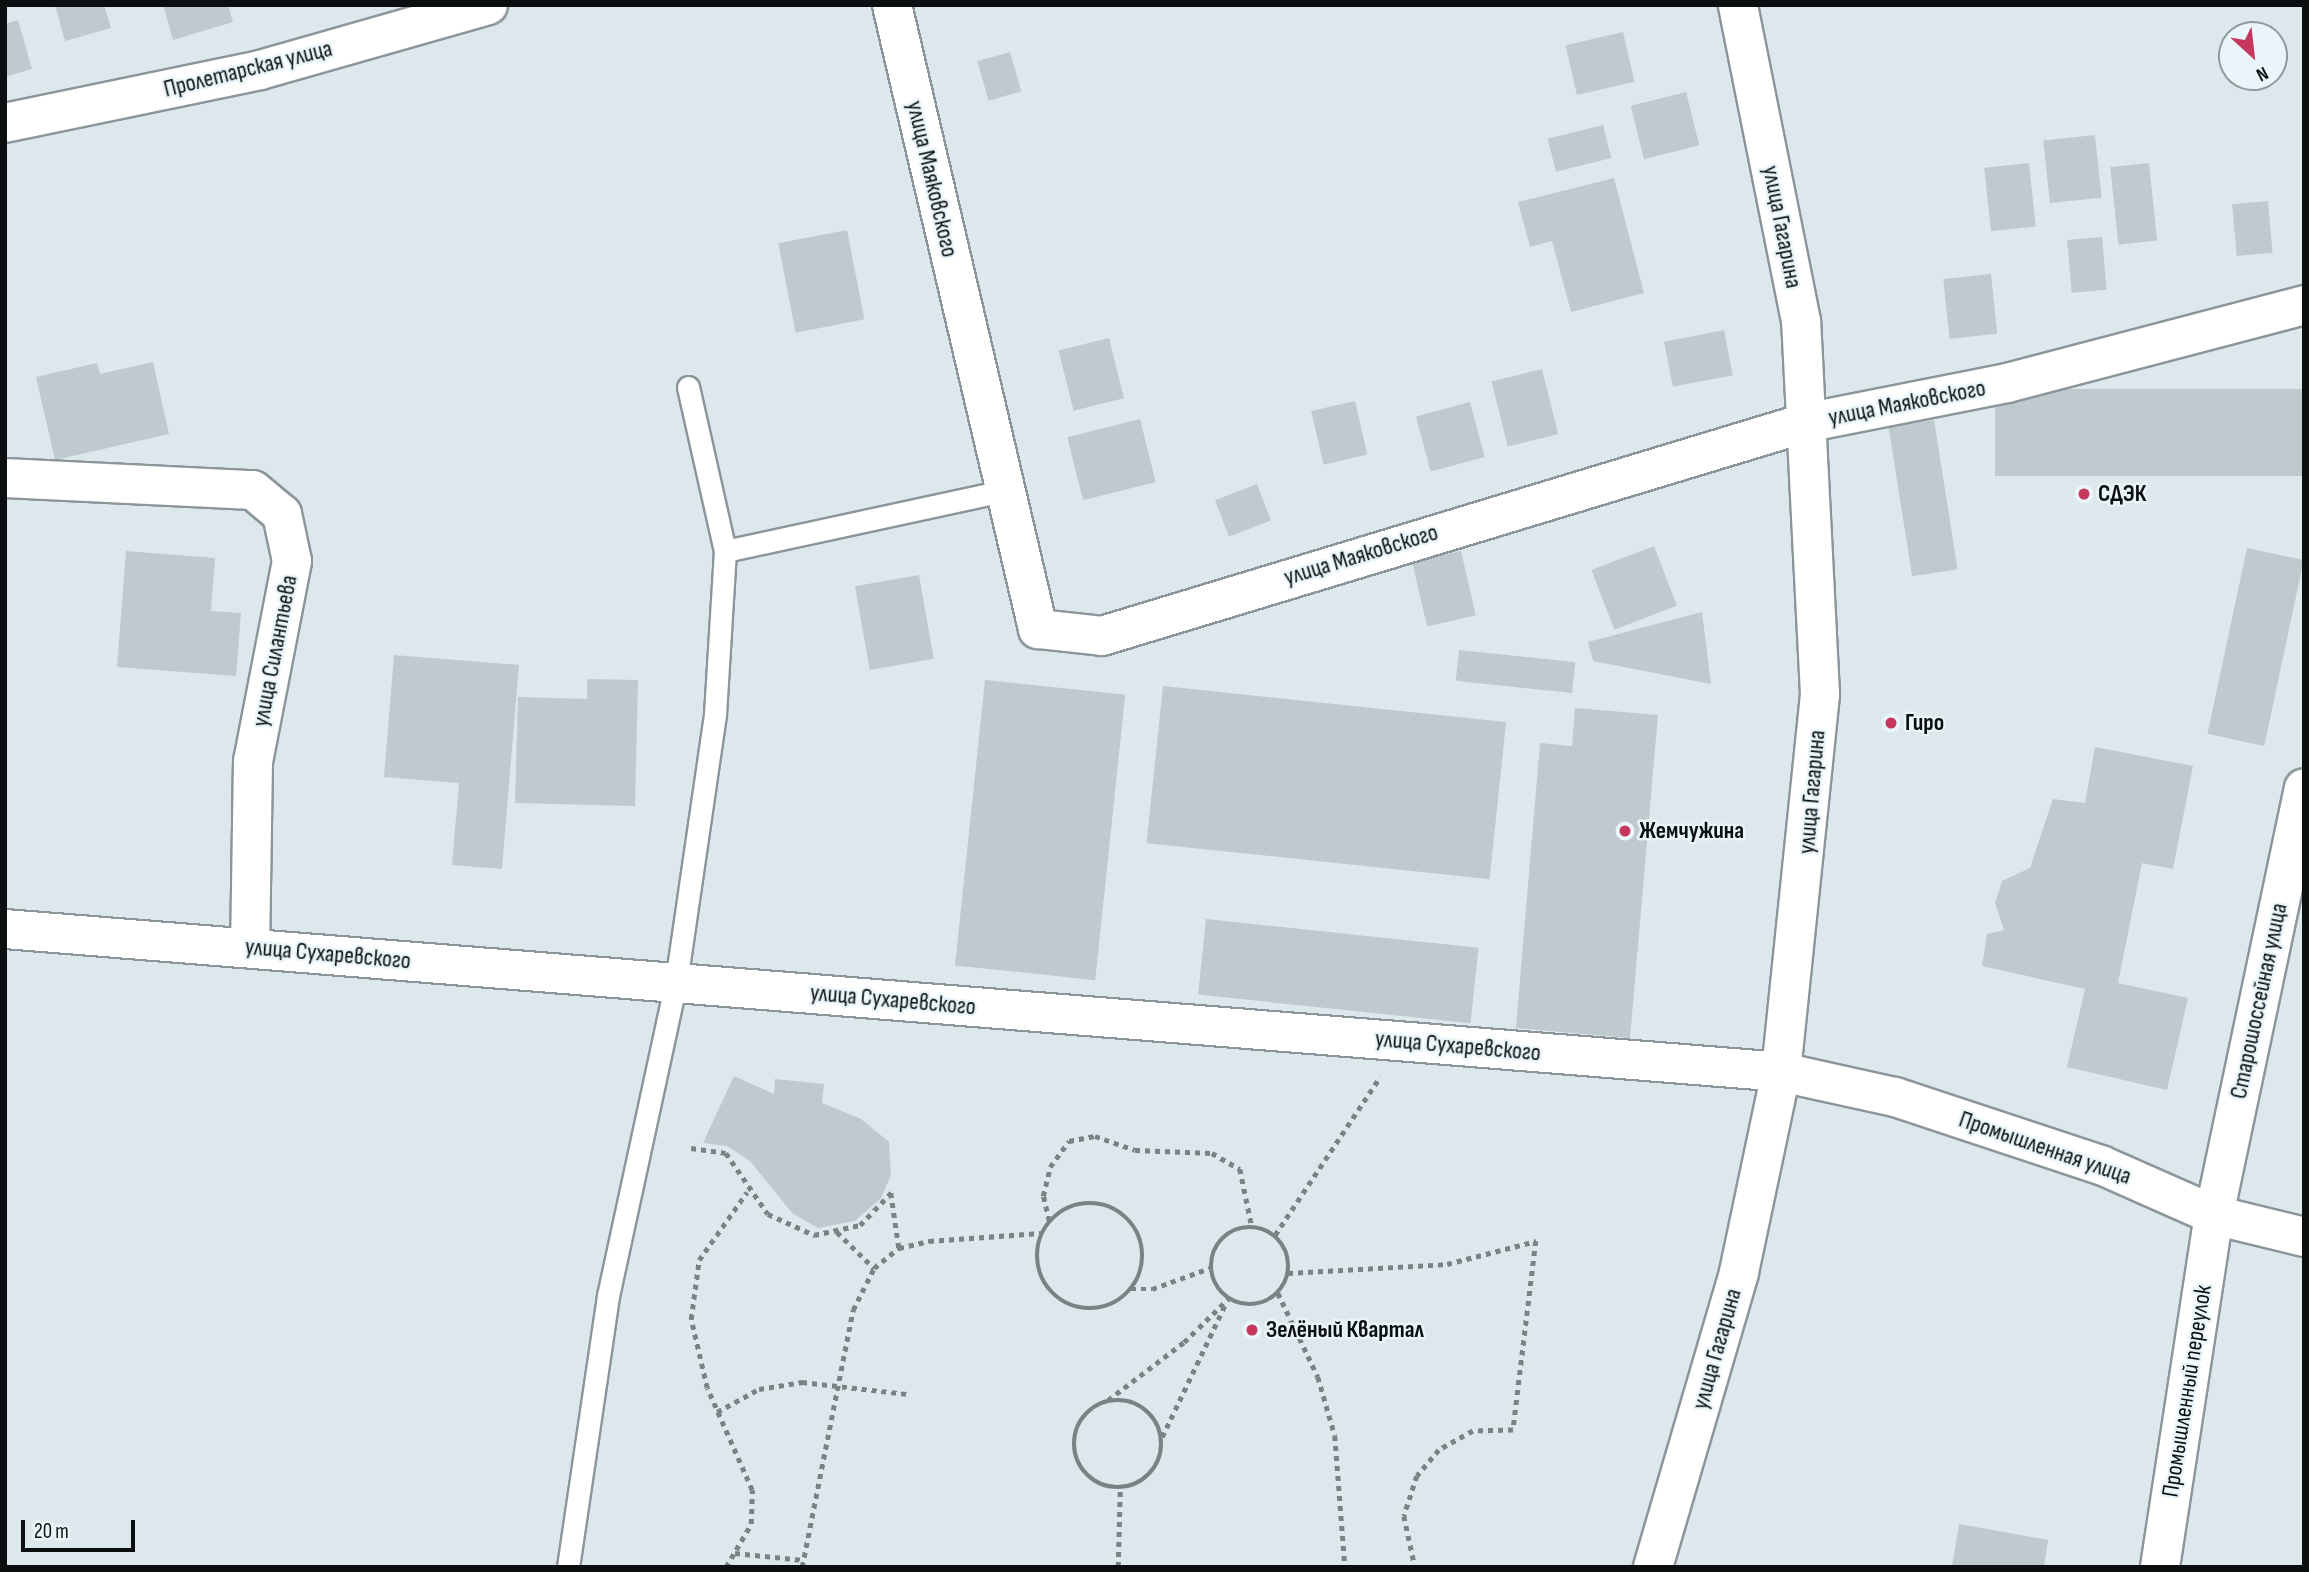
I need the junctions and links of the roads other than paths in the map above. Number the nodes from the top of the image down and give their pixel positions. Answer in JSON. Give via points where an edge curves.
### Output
{"nodes":[{"id":1,"x":488,"y":5,"type":"edge"},
{"id":2,"x":892,"y":5,"type":"edge"},
{"id":3,"x":1738,"y":5,"type":"edge"},
{"id":4,"x":5,"y":123,"type":"edge"},
{"id":5,"x":2304,"y":305,"type":"edge"},
{"id":6,"x":688,"y":387,"type":"dead end"},
{"id":7,"x":1805,"y":423,"type":"junction"},
{"id":8,"x":5,"y":478,"type":"edge"},
{"id":9,"x":1006,"y":491,"type":"junction"},
{"id":10,"x":725,"y":551,"type":"junction"},
{"id":11,"x":2304,"y":788,"type":"edge"},
{"id":12,"x":5,"y":929,"type":"edge"},
{"id":13,"x":250,"y":948,"type":"junction"},
{"id":14,"x":676,"y":982,"type":"junction"},
{"id":15,"x":1781,"y":1072,"type":"junction"},
{"id":16,"x":2214,"y":1214,"type":"junction"},
{"id":17,"x":2304,"y":1237,"type":"edge"},
{"id":18,"x":568,"y":1567,"type":"edge"},
{"id":19,"x":1653,"y":1567,"type":"edge"},
{"id":20,"x":2160,"y":1567,"type":"edge"}],
"edges":[{"from":1,"to":4,"type":"street","name":"Пролетарская улица","via":[[260,70]]},
{"from":2,"to":9,"type":"street","name":"улица Маяковского"},
{"from":3,"to":7,"type":"street","name":"улица Гагарина","via":[[1801,320]]},
{"from":5,"to":7,"type":"street","name":"улица Маяковского","via":[[2007,383]]},
{"from":6,"to":10,"type":"lane"},
{"from":7,"to":9,"type":"street","name":"улица Маяковского","via":[[1102,636],[1038,629]]},
{"from":7,"to":15,"type":"street","name":"улица Гагарина","via":[[1820,694]]},
{"from":8,"to":13,"type":"street","name":"улица Силантьева","via":[[253,490],[282,514],[292,561],[253,761]]},
{"from":9,"to":10,"type":"lane"},
{"from":10,"to":14,"type":"lane","via":[[715,714]]},
{"from":11,"to":16,"type":"street","name":"Старошоссейная улица"},
{"from":12,"to":13,"type":"street","name":"улица Сухаревского"},
{"from":13,"to":14,"type":"street","name":"улица Сухаревского"},
{"from":14,"to":15,"type":"street","name":"улица Сухаревского"},
{"from":14,"to":18,"type":"lane","via":[[608,1296]]},
{"from":15,"to":16,"type":"street","name":"Промышленная улица","via":[[1920,1105],[2101,1165]]},
{"from":15,"to":19,"type":"street","name":"улица Гагарина","via":[[1740,1272]]},
{"from":16,"to":17,"type":"street","name":"Промышленная улица"},
{"from":16,"to":20,"type":"street","name":"Промышленный переулок"}]}
